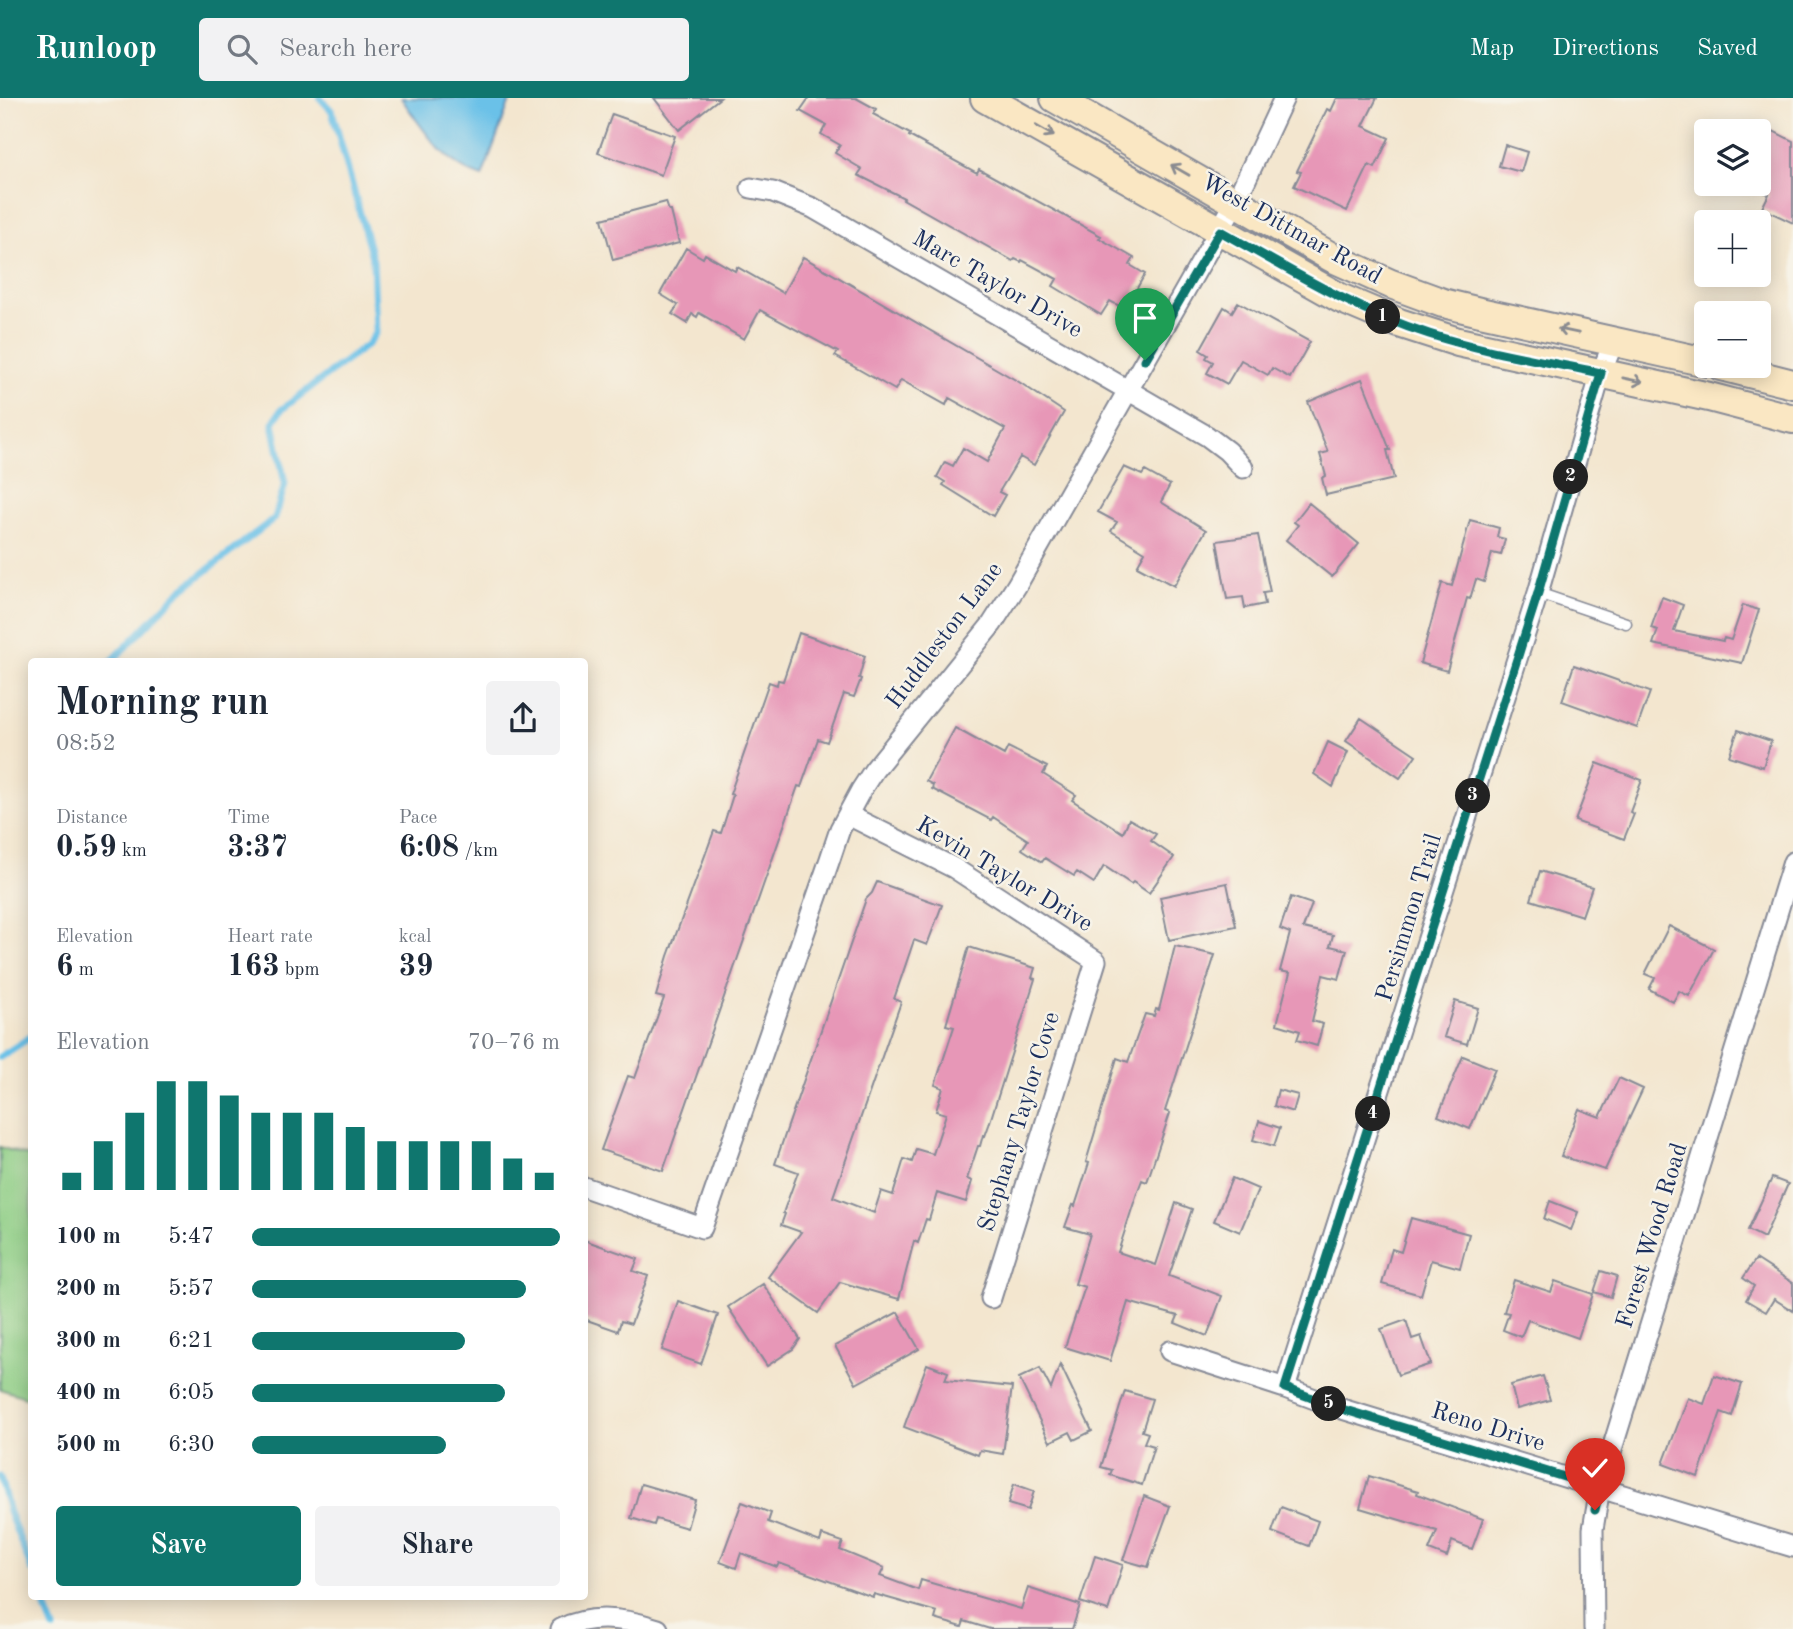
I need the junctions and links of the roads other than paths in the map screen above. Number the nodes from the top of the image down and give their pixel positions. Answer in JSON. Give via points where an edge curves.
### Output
{"nodes":[{"id":1,"x":985,"y":98,"type":"edge"},
{"id":2,"x":1055,"y":98,"type":"edge"},
{"id":3,"x":1284,"y":98,"type":"edge"},
{"id":4,"x":751,"y":188,"type":"dead end"},
{"id":5,"x":1236,"y":201,"type":"junction"},
{"id":6,"x":1220,"y":231,"type":"junction"},
{"id":7,"x":1614,"y":341,"type":"junction"},
{"id":8,"x":1694,"y":359,"type":"edge"},
{"id":9,"x":1601,"y":373,"type":"junction"},
{"id":10,"x":1769,"y":378,"type":"edge"},
{"id":11,"x":1793,"y":384,"type":"edge"},
{"id":12,"x":1129,"y":388,"type":"junction"},
{"id":13,"x":1793,"y":419,"type":"edge"},
{"id":14,"x":1243,"y":468,"type":"dead end"},
{"id":15,"x":1538,"y":593,"type":"junction"},
{"id":16,"x":1626,"y":622,"type":"dead end"},
{"id":17,"x":848,"y":815,"type":"junction"},
{"id":18,"x":1793,"y":862,"type":"edge"},
{"id":19,"x":1097,"y":961,"type":"joint"},
{"id":20,"x":588,"y":1188,"type":"edge"},
{"id":21,"x":991,"y":1298,"type":"dead end"},
{"id":22,"x":1170,"y":1351,"type":"dead end"},
{"id":23,"x":1285,"y":1388,"type":"junction"},
{"id":24,"x":1600,"y":1488,"type":"junction"},
{"id":25,"x":1793,"y":1547,"type":"edge"},
{"id":26,"x":565,"y":1627,"type":"edge"},
{"id":27,"x":658,"y":1629,"type":"edge"},
{"id":28,"x":1594,"y":1629,"type":"edge"}],
"edges":[{"from":1,"to":6,"type":"street","name":"West Dittmar Road","one_way":true},
{"from":5,"to":2,"type":"street","name":"West Dittmar Road","one_way":true},
{"from":3,"to":5,"type":"street","name":"Huddleston Lane"},
{"from":4,"to":12,"type":"street","name":"Marc Taylor Drive","via":[[813,208]]},
{"from":5,"to":6,"type":"street","name":"Huddleston Lane"},
{"from":7,"to":5,"type":"street","name":"West Dittmar Road","one_way":true,"via":[[1416,294],[1334,258]]},
{"from":6,"to":9,"type":"street","name":"West Dittmar Road","via":[[1340,298],[1399,323],[1458,342]]},
{"from":6,"to":12,"type":"street","name":"Huddleston Lane"},
{"from":7,"to":8,"type":"street","name":"West Dittmar Road"},
{"from":7,"to":9,"type":"street","name":"Persimmon Trail"},
{"from":9,"to":13,"type":"street","name":"West Dittmar Road","one_way":true},
{"from":9,"to":15,"type":"street","name":"Persimmon Trail"},
{"from":10,"to":11,"type":"street"},
{"from":12,"to":14,"type":"street","name":"Marc Taylor Drive","via":[[1207,436]]},
{"from":12,"to":17,"type":"street","name":"Huddleston Lane","via":[[1003,608],[874,770]]},
{"from":15,"to":16,"type":"lane"},
{"from":15,"to":23,"type":"street","name":"Persimmon Trail"},
{"from":17,"to":19,"type":"street","name":"Kevin Taylor Drive","via":[[954,868]]},
{"from":17,"to":20,"type":"street","name":"Huddleston Lane","via":[[702,1228]]},
{"from":18,"to":24,"type":"street","name":"Forest Wood Road"},
{"from":19,"to":21,"type":"street","name":"Stephany Taylor Cove"},
{"from":22,"to":23,"type":"street","name":"Reno Drive"},
{"from":23,"to":24,"type":"street","name":"Reno Drive"},
{"from":24,"to":25,"type":"street","name":"Reno Drive"},
{"from":24,"to":28,"type":"street","name":"Forest Wood Road","via":[[1593,1529]]},
{"from":26,"to":27,"type":"street","via":[[600,1620],[633,1621]]}]}
